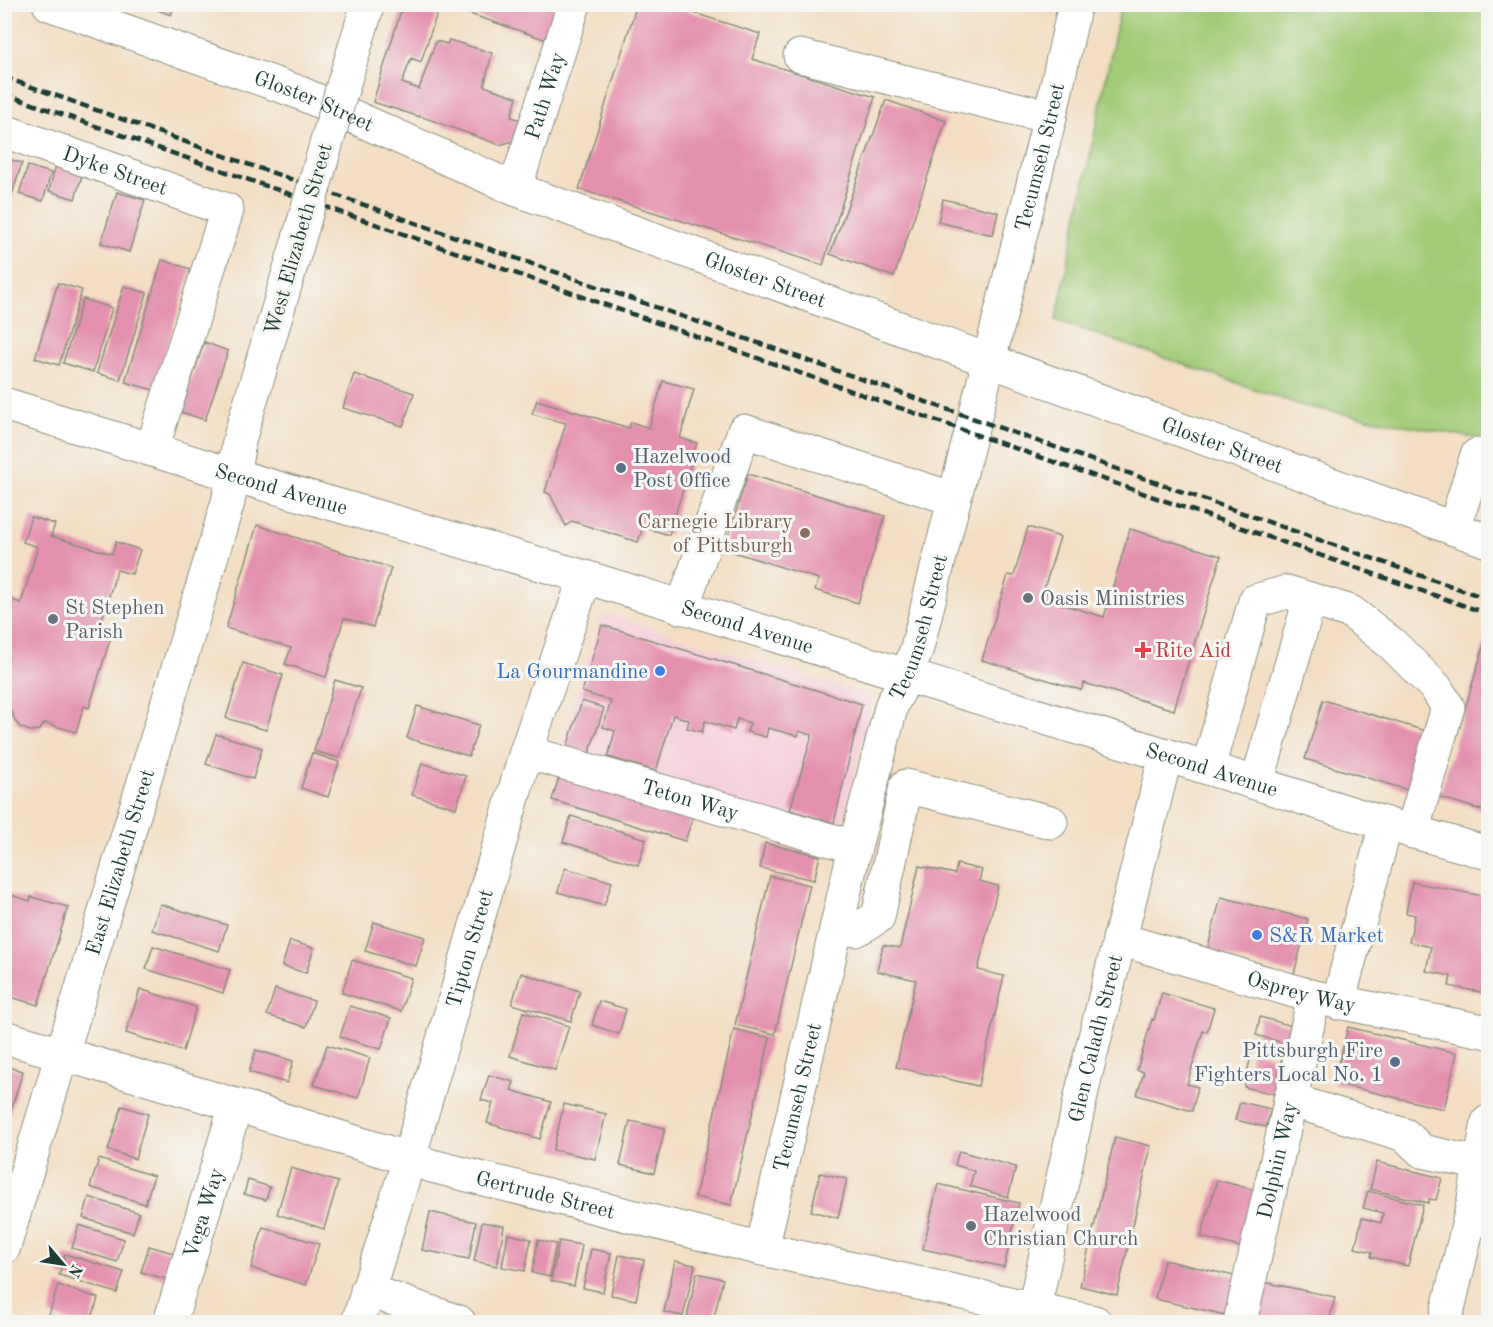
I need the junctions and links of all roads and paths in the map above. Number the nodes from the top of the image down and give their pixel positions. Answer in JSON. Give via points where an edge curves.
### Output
{"nodes":[{"id":1,"x":49,"y":4,"type":"edge"},
{"id":2,"x":368,"y":4,"type":"edge"},
{"id":3,"x":574,"y":4,"type":"edge"},
{"id":4,"x":1075,"y":4,"type":"edge"},
{"id":5,"x":800,"y":57,"type":"dead end"},
{"id":6,"x":1050,"y":117,"type":"junction"},
{"id":7,"x":4,"y":131,"type":"edge"},
{"id":8,"x":515,"y":189,"type":"junction"},
{"id":9,"x":988,"y":360,"type":"junction"},
{"id":10,"x":4,"y":404,"type":"edge"},
{"id":11,"x":152,"y":448,"type":"junction"},
{"id":12,"x":1477,"y":455,"type":"dead end"},
{"id":13,"x":233,"y":475,"type":"junction"},
{"id":14,"x":954,"y":499,"type":"junction"},
{"id":15,"x":1454,"y":529,"type":"junction"},
{"id":16,"x":1488,"y":541,"type":"edge"},
{"id":17,"x":585,"y":577,"type":"junction"},
{"id":18,"x":1310,"y":599,"type":"junction"},
{"id":19,"x":681,"y":608,"type":"junction"},
{"id":20,"x":907,"y":676,"type":"junction"},
{"id":21,"x":526,"y":752,"type":"junction"},
{"id":22,"x":1166,"y":755,"type":"junction"},
{"id":23,"x":1208,"y":768,"type":"junction"},
{"id":24,"x":873,"y":779,"type":"junction"},
{"id":25,"x":1257,"y":783,"type":"junction"},
{"id":26,"x":906,"y":786,"type":"junction"},
{"id":27,"x":1052,"y":822,"type":"dead end"},
{"id":28,"x":1399,"y":828,"type":"junction"},
{"id":29,"x":855,"y":847,"type":"junction"},
{"id":30,"x":1488,"y":853,"type":"edge"},
{"id":31,"x":837,"y":927,"type":"junction"},
{"id":32,"x":1119,"y":939,"type":"junction"},
{"id":33,"x":1326,"y":1000,"type":"junction"},
{"id":34,"x":1488,"y":1032,"type":"edge"},
{"id":35,"x":4,"y":1036,"type":"edge"},
{"id":36,"x":63,"y":1054,"type":"junction"},
{"id":37,"x":1290,"y":1100,"type":"junction"},
{"id":38,"x":236,"y":1105,"type":"junction"},
{"id":39,"x":1488,"y":1122,"type":"edge"},
{"id":40,"x":409,"y":1159,"type":"junction"},
{"id":41,"x":1481,"y":1164,"type":"junction"},
{"id":42,"x":1481,"y":1206,"type":"edge"},
{"id":43,"x":4,"y":1247,"type":"edge"},
{"id":44,"x":762,"y":1249,"type":"junction"},
{"id":45,"x":367,"y":1290,"type":"junction"},
{"id":46,"x":1032,"y":1315,"type":"edge"},
{"id":47,"x":170,"y":1323,"type":"edge"},
{"id":48,"x":358,"y":1323,"type":"edge"},
{"id":49,"x":459,"y":1323,"type":"edge"},
{"id":50,"x":1095,"y":1323,"type":"edge"},
{"id":51,"x":1240,"y":1323,"type":"edge"},
{"id":52,"x":1445,"y":1323,"type":"edge"}],
"edges":[{"from":1,"to":8,"type":"street","name":"Gloster Street","via":[[298,92]]},
{"from":2,"to":13,"type":"street","name":"West Elizabeth Street","bridge":true,"via":[[240,437]]},
{"from":3,"to":8,"type":"street","name":"Path Way"},
{"from":4,"to":6,"type":"street","name":"Tecumseh Street"},
{"from":5,"to":6,"type":"street"},
{"from":6,"to":9,"type":"street","name":"Tecumseh Street"},
{"from":7,"to":11,"type":"street","name":"Dyke Street","via":[[227,210]]},
{"from":8,"to":9,"type":"street","name":"Gloster Street"},
{"from":9,"to":14,"type":"street","name":"Tecumseh Street"},
{"from":9,"to":15,"type":"street","name":"Gloster Street"},
{"from":10,"to":11,"type":"street","name":"Second Avenue"},
{"from":11,"to":13,"type":"street","name":"Second Avenue"},
{"from":12,"to":15,"type":"street"},
{"from":13,"to":17,"type":"street","name":"Second Avenue"},
{"from":13,"to":36,"type":"street","name":"East Elizabeth Street"},
{"from":14,"to":19,"type":"street","via":[[744,431]]},
{"from":14,"to":20,"type":"street","name":"Tecumseh Street"},
{"from":15,"to":16,"type":"street","name":"Gloster Street"},
{"from":17,"to":19,"type":"street","name":"Second Avenue"},
{"from":17,"to":21,"type":"street","name":"Tipton Street"},
{"from":18,"to":23,"type":"street","via":[[1287,592],[1255,601]]},
{"from":18,"to":25,"type":"street"},
{"from":18,"to":28,"type":"street","name":"Dolphin Way","via":[[1351,612],[1392,644],[1436,688],[1448,707]]},
{"from":19,"to":20,"type":"street","name":"Second Avenue"},
{"from":20,"to":22,"type":"street","name":"Second Avenue"},
{"from":20,"to":24,"type":"street","name":"Tecumseh Street","via":[[892,704]]},
{"from":21,"to":29,"type":"street","name":"Teton Way"},
{"from":21,"to":40,"type":"street","name":"Tipton Street"},
{"from":22,"to":23,"type":"street","name":"Second Avenue"},
{"from":22,"to":32,"type":"street","name":"Glen Caladh Street"},
{"from":23,"to":25,"type":"street","name":"Second Avenue"},
{"from":24,"to":26,"type":"street"},
{"from":24,"to":29,"type":"street","name":"Tecumseh Street"},
{"from":25,"to":28,"type":"street","name":"Second Avenue"},
{"from":26,"to":27,"type":"street"},
{"from":26,"to":31,"type":"street","via":[[878,917],[856,930]]},
{"from":28,"to":30,"type":"street","name":"Second Avenue"},
{"from":28,"to":33,"type":"street","name":"Dolphin Way"},
{"from":29,"to":31,"type":"street","name":"Tecumseh Street"},
{"from":31,"to":44,"type":"street","name":"Tecumseh Street"},
{"from":32,"to":33,"type":"street","name":"Osprey Way"},
{"from":32,"to":46,"type":"street","name":"Glen Caladh Street"},
{"from":33,"to":34,"type":"street","name":"Osprey Way"},
{"from":33,"to":37,"type":"street","name":"Dolphin Way"},
{"from":35,"to":36,"type":"street","name":"Gertrude Street"},
{"from":36,"to":38,"type":"street","name":"Gertrude Street"},
{"from":36,"to":43,"type":"street","name":"East Elizabeth Street"},
{"from":37,"to":41,"type":"street","via":[[1405,1136],[1422,1151]]},
{"from":37,"to":51,"type":"street","name":"Dolphin Way"},
{"from":38,"to":40,"type":"street","name":"Gertrude Street"},
{"from":38,"to":47,"type":"street","name":"Vega Way"},
{"from":39,"to":41,"type":"street"},
{"from":40,"to":44,"type":"street","name":"Gertrude Street"},
{"from":40,"to":45,"type":"street","name":"Tipton Street"},
{"from":41,"to":42,"type":"street"},
{"from":42,"to":52,"type":"street"},
{"from":44,"to":46,"type":"street","name":"Gertrude Street"},
{"from":45,"to":48,"type":"street","name":"Tipton Street"},
{"from":45,"to":49,"type":"street"},
{"from":46,"to":50,"type":"street","name":"Gertrude Street"}]}
